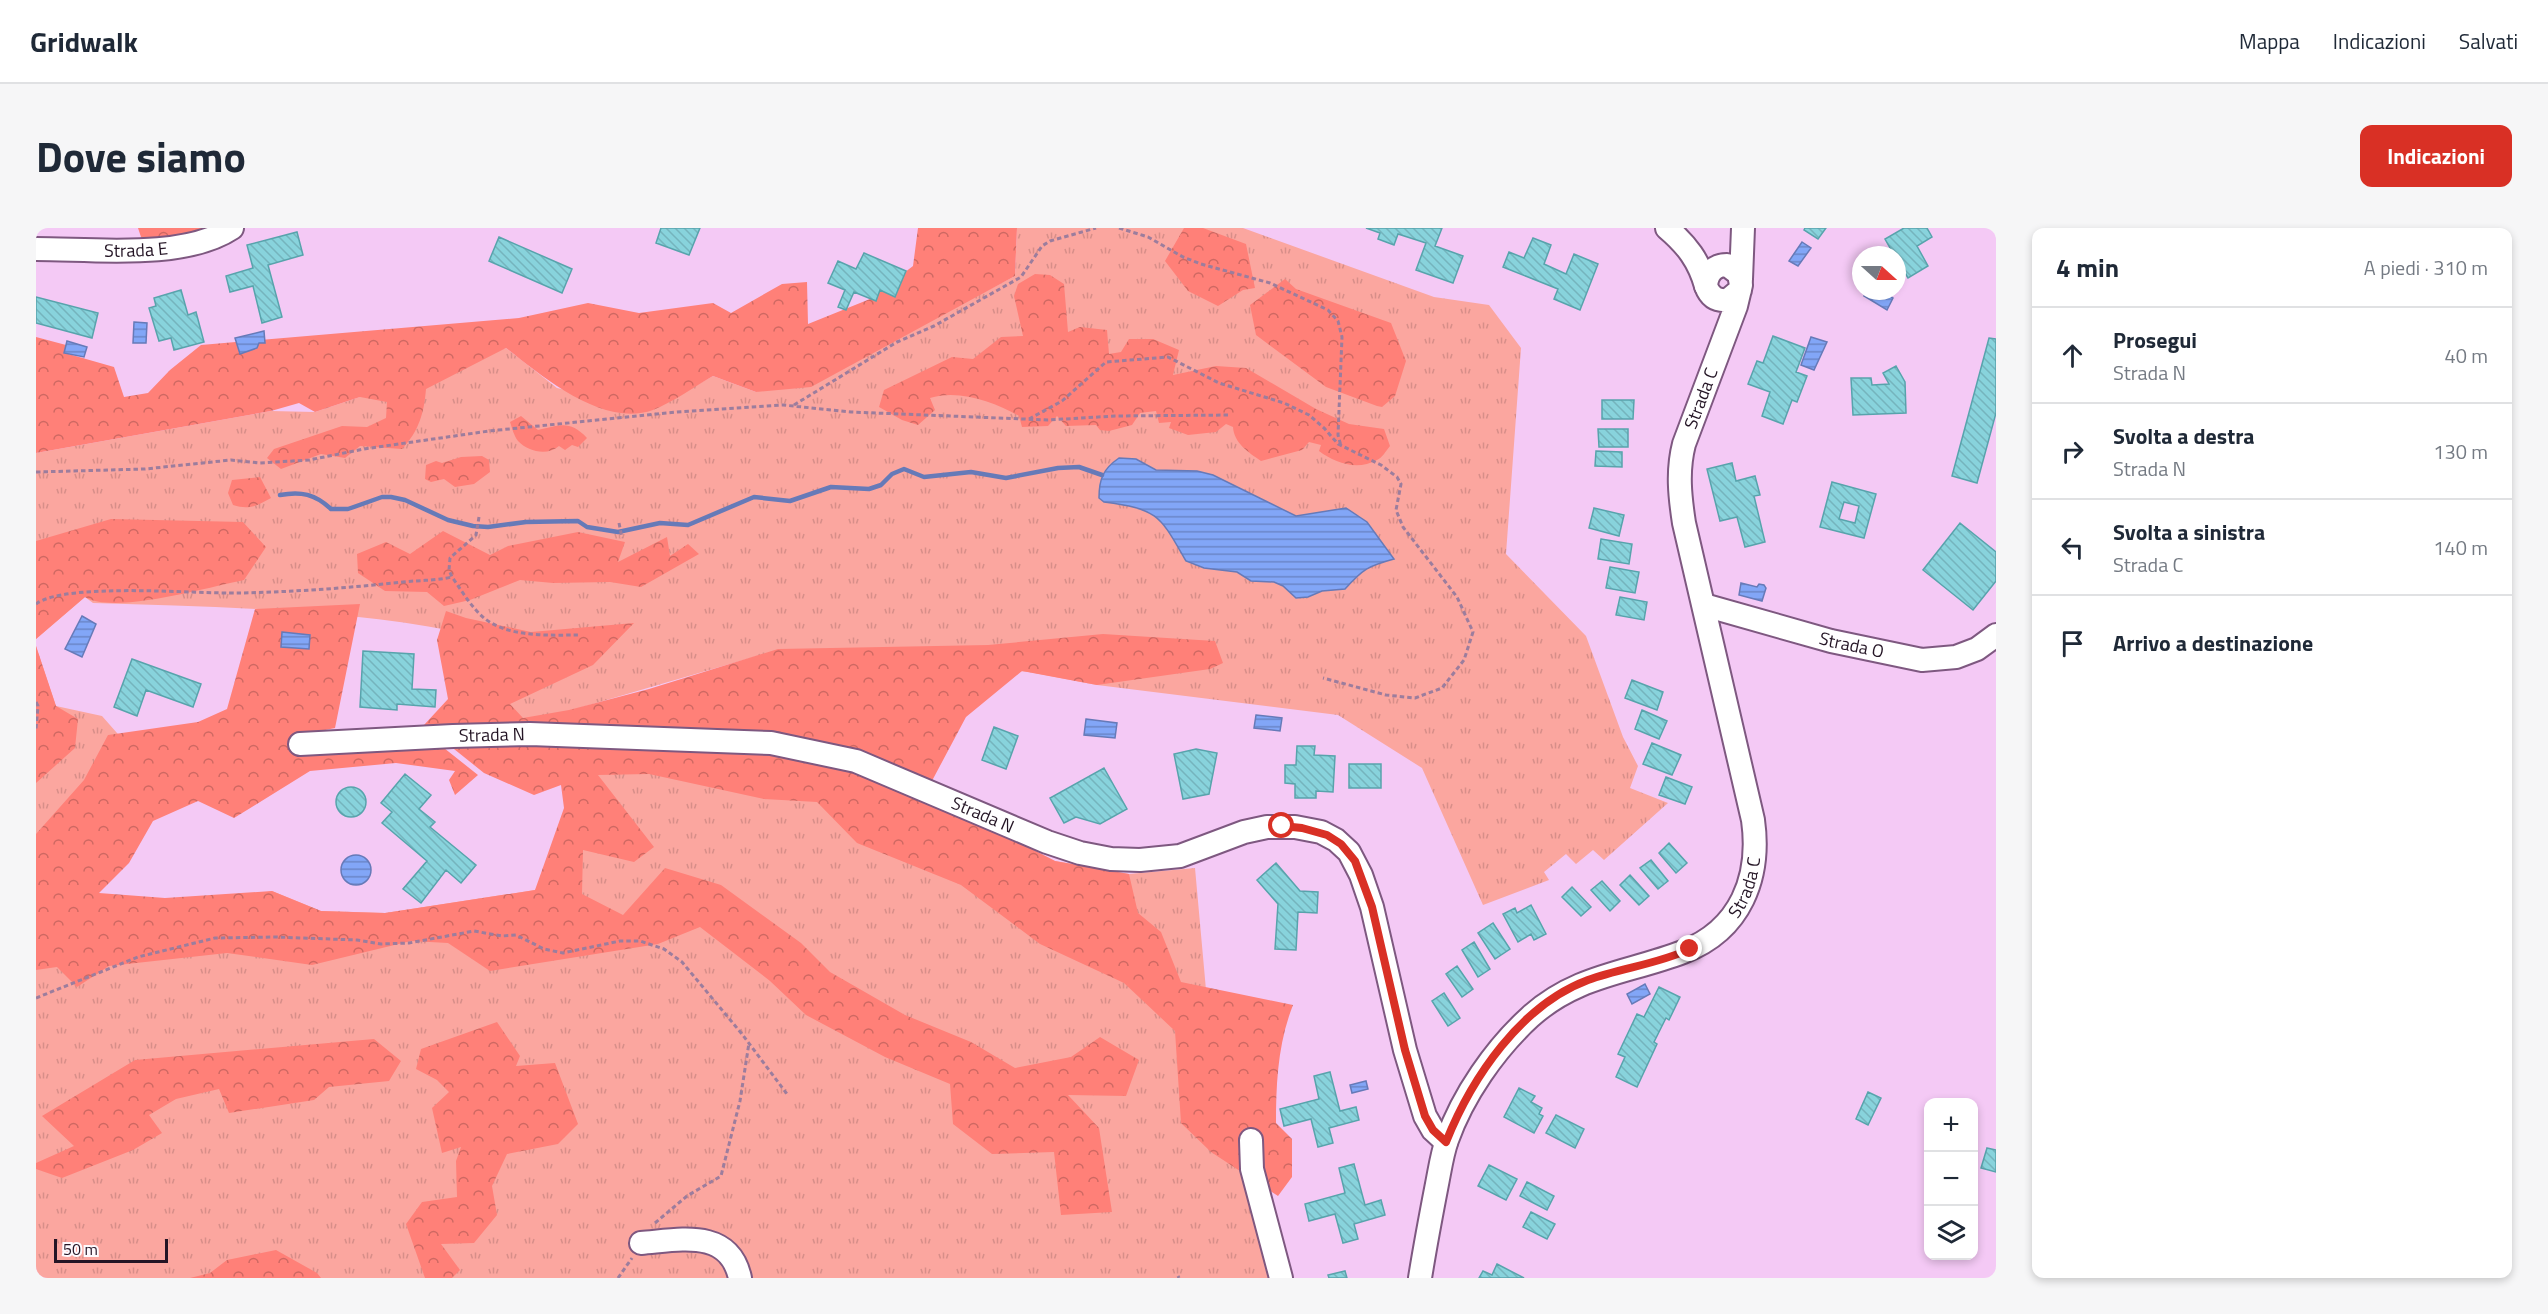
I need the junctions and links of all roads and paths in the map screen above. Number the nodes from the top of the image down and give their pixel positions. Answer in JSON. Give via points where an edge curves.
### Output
{"nodes":[{"id":1,"x":232,"y":228,"type":"edge"},
{"id":2,"x":1096,"y":228,"type":"edge"},
{"id":3,"x":1119,"y":228,"type":"edge"},
{"id":4,"x":1672,"y":233,"type":"edge"},
{"id":5,"x":1743,"y":233,"type":"edge"},
{"id":6,"x":36,"y":249,"type":"edge"},
{"id":7,"x":1733,"y":275,"type":"junction"},
{"id":8,"x":1707,"y":289,"type":"junction"},
{"id":9,"x":1719,"y":352,"type":"junction"},
{"id":10,"x":793,"y":406,"type":"junction"},
{"id":11,"x":1231,"y":415,"type":"dead end"},
{"id":12,"x":1028,"y":420,"type":"junction"},
{"id":13,"x":1338,"y":435,"type":"junction"},
{"id":14,"x":1332,"y":437,"type":"junction"},
{"id":15,"x":1341,"y":446,"type":"junction"},
{"id":16,"x":36,"y":472,"type":"edge"},
{"id":17,"x":478,"y":518,"type":"dead end"},
{"id":18,"x":620,"y":524,"type":"dead end"},
{"id":19,"x":622,"y":538,"type":"dead end"},
{"id":20,"x":452,"y":577,"type":"junction"},
{"id":21,"x":36,"y":604,"type":"edge"},
{"id":22,"x":1704,"y":605,"type":"junction"},
{"id":23,"x":579,"y":634,"type":"dead end"},
{"id":24,"x":1996,"y":635,"type":"edge"},
{"id":25,"x":1323,"y":678,"type":"dead end"},
{"id":26,"x":36,"y":702,"type":"edge"},
{"id":27,"x":36,"y":729,"type":"edge"},
{"id":28,"x":300,"y":744,"type":"dead end"},
{"id":29,"x":36,"y":998,"type":"edge"},
{"id":30,"x":749,"y":1043,"type":"junction"},
{"id":31,"x":787,"y":1094,"type":"dead end"},
{"id":32,"x":1251,"y":1140,"type":"dead end"},
{"id":33,"x":1446,"y":1142,"type":"junction"},
{"id":34,"x":641,"y":1244,"type":"junction"},
{"id":35,"x":618,"y":1278,"type":"edge"},
{"id":36,"x":740,"y":1278,"type":"edge"},
{"id":37,"x":1281,"y":1278,"type":"edge"},
{"id":38,"x":1420,"y":1278,"type":"edge"}],
"edges":[{"from":1,"to":6,"type":"street","name":"Strada E","via":[[201,243],[172,249]]},
{"from":2,"to":10,"type":"path","via":[[1050,241],[1042,246],[1021,278],[897,342]]},
{"from":3,"to":13,"type":"path","via":[[1148,237],[1201,264],[1270,283],[1328,310],[1338,321],[1342,337]]},
{"from":4,"to":7,"type":"street"},
{"from":4,"to":8,"type":"street","via":[[1697,261]]},
{"from":5,"to":7,"type":"street","name":"Strada C"},
{"from":7,"to":8,"type":"street","via":[[1708,274]]},
{"from":7,"to":8,"type":"street","via":[[1733,298],[1722,301]]},
{"from":7,"to":9,"type":"street","name":"Strada C"},
{"from":8,"to":9,"type":"street","name":"Strada C"},
{"from":9,"to":22,"type":"street","name":"Strada C","via":[[1686,437],[1680,470],[1684,523]]},
{"from":10,"to":12,"type":"path"},
{"from":10,"to":16,"type":"path","via":[[677,412],[513,429],[309,460],[231,460],[145,469]]},
{"from":11,"to":12,"type":"path"},
{"from":12,"to":14,"type":"path","via":[[1062,401],[1106,362],[1168,357],[1219,383],[1309,415]]},
{"from":13,"to":14,"type":"path"},
{"from":13,"to":15,"type":"path"},
{"from":14,"to":15,"type":"path"},
{"from":15,"to":25,"type":"path","via":[[1362,454],[1397,477],[1401,484],[1396,510],[1403,527],[1457,597],[1473,632],[1464,660],[1442,688],[1415,698],[1386,695]]},
{"from":17,"to":20,"type":"path","via":[[477,532],[450,558]]},
{"from":18,"to":19,"type":"path"},
{"from":20,"to":21,"type":"path","via":[[430,582],[242,593],[83,591]]},
{"from":20,"to":23,"type":"path","via":[[482,617],[495,626],[544,636]]},
{"from":22,"to":24,"type":"street","name":"Strada O","via":[[1831,641],[1922,660],[1956,657],[1977,649]]},
{"from":22,"to":33,"type":"street","name":"Strada C","via":[[1753,820],[1755,860],[1746,891],[1725,924],[1698,946],[1588,980],[1540,1008],[1497,1053],[1462,1108]]},
{"from":26,"to":27,"type":"path"},
{"from":28,"to":33,"type":"street","name":"Strada N","via":[[520,734],[771,743],[856,761],[1047,842],[1111,859],[1180,856],[1267,827],[1321,832],[1349,852],[1361,875],[1425,1116]]},
{"from":29,"to":30,"type":"path","via":[[138,957],[215,938],[400,943],[474,931],[516,935],[544,949],[563,953],[620,941],[640,941],[664,948],[682,962]]},
{"from":30,"to":31,"type":"path"},
{"from":30,"to":34,"type":"path","via":[[740,1101],[721,1176],[687,1196],[650,1227]]},
{"from":32,"to":37,"type":"street","via":[[1252,1169]]},
{"from":33,"to":38,"type":"street","name":"Strada C"},
{"from":34,"to":35,"type":"path"},
{"from":34,"to":36,"type":"street","via":[[708,1241],[728,1251]]}]}
